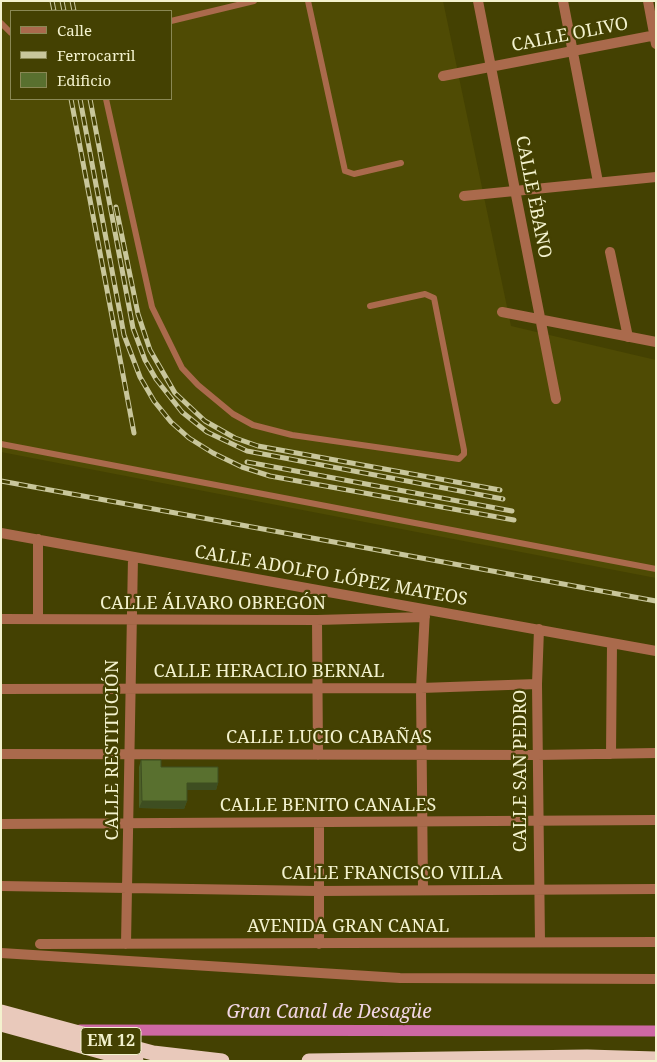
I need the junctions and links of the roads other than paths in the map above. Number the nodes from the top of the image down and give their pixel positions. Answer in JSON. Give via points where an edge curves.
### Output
{"nodes":[{"id":1,"x":254,"y":1,"type":"edge"},
{"id":2,"x":308,"y":1,"type":"edge"},
{"id":3,"x":478,"y":1,"type":"edge"},
{"id":4,"x":564,"y":1,"type":"edge"},
{"id":5,"x":648,"y":1,"type":"edge"},
{"id":6,"x":172,"y":21,"type":"edge"},
{"id":7,"x":1,"y":23,"type":"edge"},
{"id":8,"x":10,"y":32,"type":"edge"},
{"id":9,"x":655,"y":38,"type":"edge"},
{"id":10,"x":574,"y":51,"type":"junction"},
{"id":11,"x":490,"y":67,"type":"junction"},
{"id":12,"x":443,"y":76,"type":"dead end"},
{"id":13,"x":106,"y":100,"type":"edge"},
{"id":14,"x":401,"y":163,"type":"dead end"},
{"id":15,"x":656,"y":177,"type":"edge"},
{"id":16,"x":598,"y":182,"type":"junction"},
{"id":17,"x":515,"y":191,"type":"junction"},
{"id":18,"x":464,"y":196,"type":"dead end"},
{"id":19,"x":610,"y":252,"type":"dead end"},
{"id":20,"x":370,"y":306,"type":"dead end"},
{"id":21,"x":502,"y":312,"type":"dead end"},
{"id":22,"x":541,"y":320,"type":"junction"},
{"id":23,"x":628,"y":337,"type":"junction"},
{"id":24,"x":656,"y":342,"type":"edge"},
{"id":25,"x":556,"y":399,"type":"dead end"},
{"id":26,"x":1,"y":444,"type":"edge"},
{"id":27,"x":1,"y":533,"type":"edge"},
{"id":28,"x":38,"y":539,"type":"junction"},
{"id":29,"x":132,"y":557,"type":"junction"},
{"id":30,"x":656,"y":569,"type":"edge"},
{"id":31,"x":425,"y":613,"type":"junction"},
{"id":32,"x":1,"y":619,"type":"edge"},
{"id":33,"x":38,"y":620,"type":"junction"},
{"id":34,"x":130,"y":620,"type":"junction"},
{"id":35,"x":317,"y":620,"type":"junction"},
{"id":36,"x":539,"y":629,"type":"junction"},
{"id":37,"x":612,"y":644,"type":"junction"},
{"id":38,"x":656,"y":651,"type":"edge"},
{"id":39,"x":536,"y":684,"type":"junction"},
{"id":40,"x":129,"y":688,"type":"junction"},
{"id":41,"x":316,"y":688,"type":"junction"},
{"id":42,"x":421,"y":688,"type":"junction"},
{"id":43,"x":1,"y":689,"type":"edge"},
{"id":44,"x":128,"y":753,"type":"junction"},
{"id":45,"x":656,"y":753,"type":"edge"},
{"id":46,"x":1,"y":754,"type":"edge"},
{"id":47,"x":423,"y":754,"type":"junction"},
{"id":48,"x":611,"y":754,"type":"junction"},
{"id":49,"x":318,"y":755,"type":"junction"},
{"id":50,"x":537,"y":755,"type":"junction"},
{"id":51,"x":656,"y":820,"type":"edge"},
{"id":52,"x":538,"y":821,"type":"junction"},
{"id":53,"x":422,"y":822,"type":"junction"},
{"id":54,"x":129,"y":823,"type":"junction"},
{"id":55,"x":319,"y":823,"type":"junction"},
{"id":56,"x":1,"y":824,"type":"edge"},
{"id":57,"x":1,"y":886,"type":"edge"},
{"id":58,"x":656,"y":888,"type":"edge"},
{"id":59,"x":128,"y":889,"type":"junction"},
{"id":60,"x":538,"y":889,"type":"junction"},
{"id":61,"x":423,"y":890,"type":"junction"},
{"id":62,"x":318,"y":891,"type":"junction"},
{"id":63,"x":540,"y":942,"type":"junction"},
{"id":64,"x":656,"y":942,"type":"edge"},
{"id":65,"x":40,"y":944,"type":"dead end"},
{"id":66,"x":126,"y":944,"type":"junction"},
{"id":67,"x":319,"y":944,"type":"junction"},
{"id":68,"x":1,"y":953,"type":"edge"},
{"id":69,"x":656,"y":978,"type":"edge"},
{"id":70,"x":1,"y":1012,"type":"edge"},
{"id":71,"x":1,"y":1024,"type":"edge"},
{"id":72,"x":656,"y":1057,"type":"edge"},
{"id":73,"x":136,"y":1061,"type":"edge"},
{"id":74,"x":222,"y":1061,"type":"edge"},
{"id":75,"x":309,"y":1061,"type":"edge"}],
"edges":[{"from":1,"to":6,"type":"lane"},
{"from":2,"to":14,"type":"lane","via":[[345,171],[354,174]]},
{"from":3,"to":11,"type":"street","name":"CALLE ÉBANO"},
{"from":4,"to":10,"type":"street"},
{"from":5,"to":9,"type":"street"},
{"from":7,"to":8,"type":"lane"},
{"from":9,"to":10,"type":"street","name":"CALLE OLIVO"},
{"from":10,"to":11,"type":"street","name":"CALLE OLIVO"},
{"from":10,"to":16,"type":"street"},
{"from":11,"to":12,"type":"street","name":"CALLE OLIVO"},
{"from":11,"to":17,"type":"street","name":"CALLE ÉBANO"},
{"from":13,"to":20,"type":"lane","via":[[152,307],[182,368],[198,385],[253,425],[292,436],[459,459],[464,450],[434,298],[425,294]]},
{"from":15,"to":16,"type":"street"},
{"from":16,"to":17,"type":"street"},
{"from":17,"to":18,"type":"street"},
{"from":17,"to":22,"type":"street","name":"CALLE ÉBANO"},
{"from":19,"to":23,"type":"street"},
{"from":21,"to":22,"type":"street"},
{"from":22,"to":23,"type":"street"},
{"from":22,"to":25,"type":"street","name":"CALLE ÉBANO"},
{"from":23,"to":24,"type":"street"},
{"from":26,"to":30,"type":"lane"},
{"from":27,"to":28,"type":"street","name":"CALLE ADOLFO LÓPEZ MATEOS"},
{"from":28,"to":29,"type":"street","name":"CALLE ADOLFO LÓPEZ MATEOS"},
{"from":28,"to":33,"type":"street"},
{"from":29,"to":31,"type":"street","name":"CALLE ADOLFO LÓPEZ MATEOS"},
{"from":29,"to":34,"type":"street","name":"CALLE RESTITUCIÓN"},
{"from":31,"to":35,"type":"street","name":"CALLE ÁLVARO OBREGÓN"},
{"from":31,"to":36,"type":"street","name":"CALLE ADOLFO LÓPEZ MATEOS"},
{"from":31,"to":42,"type":"street"},
{"from":32,"to":33,"type":"street","name":"CALLE ÁLVARO OBREGÓN"},
{"from":33,"to":34,"type":"street","name":"CALLE ÁLVARO OBREGÓN"},
{"from":34,"to":35,"type":"street","name":"CALLE ÁLVARO OBREGÓN"},
{"from":34,"to":40,"type":"street","name":"CALLE RESTITUCIÓN"},
{"from":35,"to":41,"type":"street"},
{"from":36,"to":37,"type":"street","name":"CALLE ADOLFO LÓPEZ MATEOS"},
{"from":36,"to":39,"type":"street","name":"CALLE SAN PEDRO"},
{"from":37,"to":38,"type":"street","name":"CALLE ADOLFO LÓPEZ MATEOS"},
{"from":37,"to":48,"type":"street"},
{"from":39,"to":42,"type":"street","name":"CALLE HERACLIO BERNAL"},
{"from":39,"to":50,"type":"street","name":"CALLE SAN PEDRO"},
{"from":40,"to":41,"type":"street","name":"CALLE HERACLIO BERNAL"},
{"from":40,"to":43,"type":"street","name":"CALLE HERACLIO BERNAL"},
{"from":40,"to":44,"type":"street","name":"CALLE RESTITUCIÓN"},
{"from":41,"to":42,"type":"street","name":"CALLE HERACLIO BERNAL"},
{"from":41,"to":49,"type":"street"},
{"from":42,"to":47,"type":"street"},
{"from":44,"to":46,"type":"street","name":"CALLE LUCIO CABAÑAS"},
{"from":44,"to":49,"type":"street","name":"CALLE LUCIO CABAÑAS"},
{"from":44,"to":54,"type":"street","name":"CALLE RESTITUCIÓN"},
{"from":45,"to":48,"type":"street","name":"CALLE LUCIO CABAÑAS"},
{"from":47,"to":49,"type":"street","name":"CALLE LUCIO CABAÑAS"},
{"from":47,"to":50,"type":"street","name":"CALLE LUCIO CABAÑAS"},
{"from":47,"to":53,"type":"street"},
{"from":48,"to":50,"type":"street","name":"CALLE LUCIO CABAÑAS"},
{"from":50,"to":52,"type":"street","name":"CALLE SAN PEDRO"},
{"from":51,"to":52,"type":"street","name":"CALLE BENITO CANALES"},
{"from":52,"to":53,"type":"street","name":"CALLE BENITO CANALES"},
{"from":52,"to":60,"type":"street","name":"CALLE SAN PEDRO"},
{"from":53,"to":55,"type":"street","name":"CALLE BENITO CANALES"},
{"from":53,"to":61,"type":"street"},
{"from":54,"to":55,"type":"street","name":"CALLE BENITO CANALES"},
{"from":54,"to":56,"type":"street","name":"CALLE BENITO CANALES"},
{"from":54,"to":59,"type":"street","name":"CALLE RESTITUCIÓN"},
{"from":55,"to":62,"type":"street"},
{"from":57,"to":59,"type":"street","name":"CALLE FRANCISCO VILLA"},
{"from":58,"to":60,"type":"street","name":"CALLE FRANCISCO VILLA"},
{"from":59,"to":62,"type":"street","name":"CALLE FRANCISCO VILLA"},
{"from":59,"to":66,"type":"street","name":"CALLE RESTITUCIÓN"},
{"from":60,"to":61,"type":"street","name":"CALLE FRANCISCO VILLA"},
{"from":60,"to":63,"type":"street","name":"CALLE SAN PEDRO"},
{"from":61,"to":62,"type":"street","name":"CALLE FRANCISCO VILLA"},
{"from":62,"to":67,"type":"street"},
{"from":63,"to":64,"type":"street","name":"AVENIDA GRAN CANAL"},
{"from":63,"to":67,"type":"street","name":"AVENIDA GRAN CANAL"},
{"from":65,"to":66,"type":"street","name":"AVENIDA GRAN CANAL"},
{"from":66,"to":67,"type":"street","name":"AVENIDA GRAN CANAL"},
{"from":68,"to":69,"type":"street","via":[[400,978]]},
{"from":70,"to":74,"type":"highway","number":"EM 12","via":[[153,1053]]},
{"from":71,"to":73,"type":"highway","number":"EM 12"},
{"from":72,"to":75,"type":"highway"}]}
